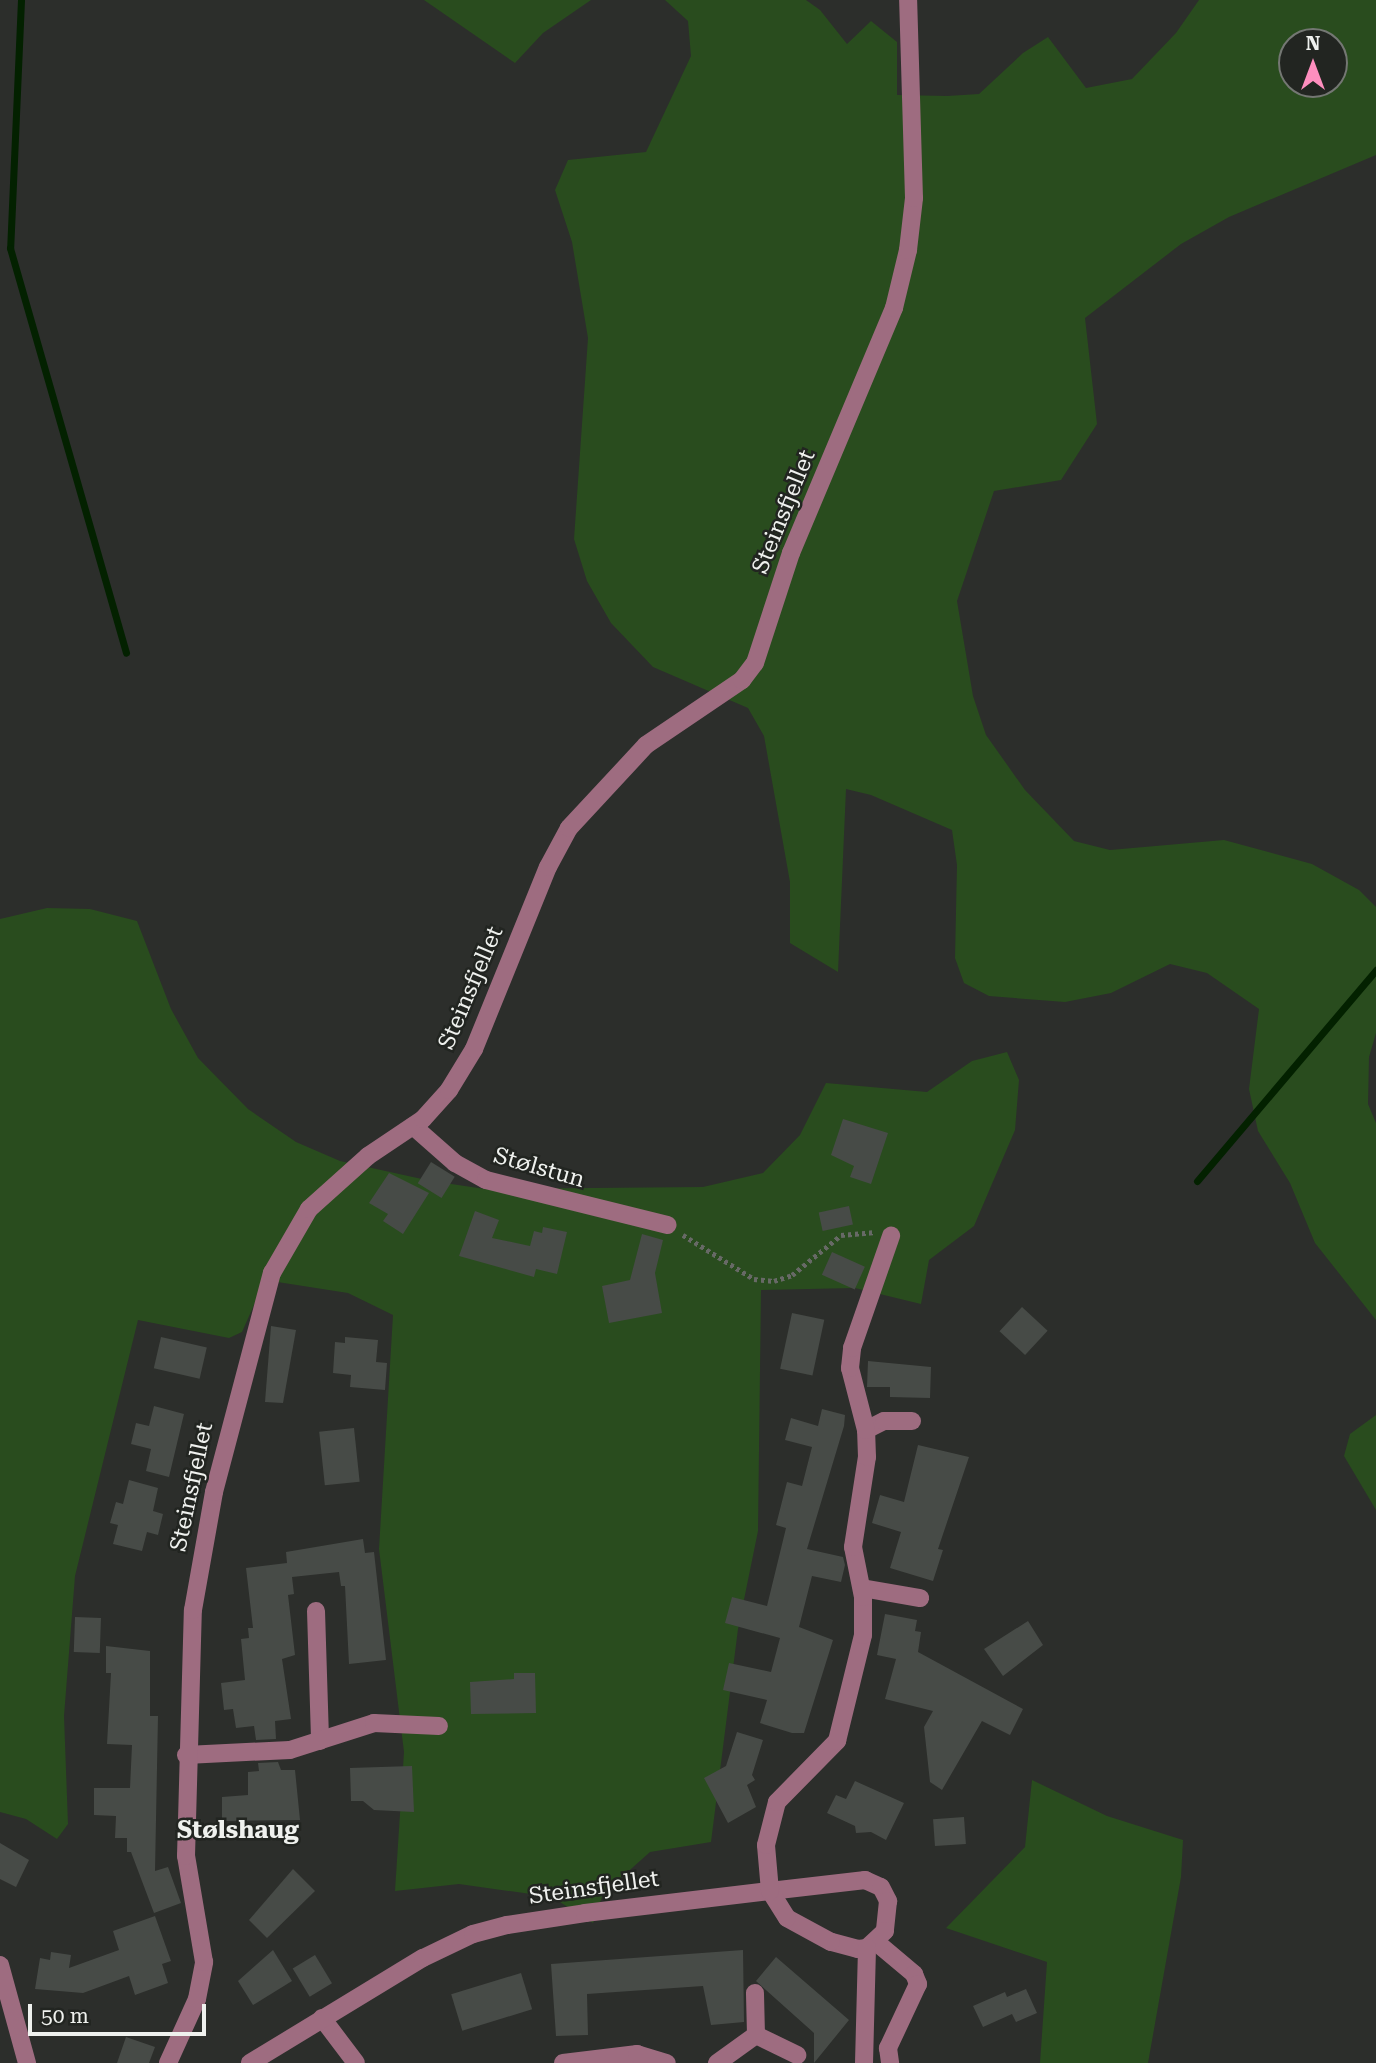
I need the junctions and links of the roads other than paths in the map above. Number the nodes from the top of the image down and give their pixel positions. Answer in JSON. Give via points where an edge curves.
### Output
{"nodes":[{"id":1,"x":908,"y":0,"type":"edge"},
{"id":2,"x":413,"y":1126,"type":"junction"},
{"id":3,"x":668,"y":1225,"type":"road end"},
{"id":4,"x":891,"y":1236,"type":"road end"},
{"id":5,"x":912,"y":1421,"type":"dead end"},
{"id":6,"x":866,"y":1430,"type":"junction"},
{"id":7,"x":862,"y":1588,"type":"junction"},
{"id":8,"x":920,"y":1598,"type":"dead end"},
{"id":9,"x":316,"y":1611,"type":"dead end"},
{"id":10,"x":439,"y":1726,"type":"dead end"},
{"id":11,"x":320,"y":1741,"type":"junction"},
{"id":12,"x":186,"y":1755,"type":"junction"},
{"id":13,"x":770,"y":1891,"type":"junction"},
{"id":14,"x":872,"y":1945,"type":"junction"},
{"id":15,"x":0,"y":1965,"type":"edge"},
{"id":16,"x":755,"y":1993,"type":"dead end"},
{"id":17,"x":322,"y":2018,"type":"junction"},
{"id":18,"x":756,"y":2035,"type":"junction"},
{"id":19,"x":797,"y":2056,"type":"dead end"},
{"id":20,"x":27,"y":2063,"type":"edge"},
{"id":21,"x":168,"y":2063,"type":"edge"},
{"id":22,"x":250,"y":2063,"type":"edge"},
{"id":23,"x":356,"y":2063,"type":"edge"},
{"id":24,"x":563,"y":2063,"type":"edge"},
{"id":25,"x":667,"y":2063,"type":"edge"},
{"id":26,"x":717,"y":2063,"type":"edge"},
{"id":27,"x":864,"y":2063,"type":"edge"},
{"id":28,"x":890,"y":2063,"type":"edge"}],
"edges":[{"from":1,"to":2,"type":"street","name":"Steinsfjellet","via":[[914,198],[908,250],[894,308],[791,553],[755,663],[733,687],[646,745],[569,828],[548,867],[474,1049],[449,1090]]},
{"from":2,"to":3,"type":"street","name":"Stølstun","via":[[455,1163],[486,1180]]},
{"from":2,"to":12,"type":"street","name":"Steinsfjellet","via":[[344,1176],[309,1209],[272,1273],[240,1382],[200,1564],[193,1610]]},
{"from":4,"to":6,"type":"street","via":[[852,1348],[850,1368]]},
{"from":5,"to":6,"type":"street","via":[[884,1421]]},
{"from":6,"to":7,"type":"street","via":[[867,1457],[853,1547]]},
{"from":7,"to":8,"type":"street"},
{"from":7,"to":13,"type":"street","via":[[863,1635],[846,1719],[837,1741],[777,1802],[766,1845]]},
{"from":9,"to":11,"type":"street"},
{"from":10,"to":11,"type":"street","via":[[374,1723]]},
{"from":11,"to":12,"type":"street","via":[[290,1750]]},
{"from":12,"to":21,"type":"street","name":"Steinsfjellet","via":[[186,1856],[204,1962],[197,1999]]},
{"from":13,"to":14,"type":"street","via":[[787,1918],[831,1942]]},
{"from":13,"to":14,"type":"street","name":"Steinsfjellet","via":[[865,1880],[880,1887],[888,1901],[885,1931]]},
{"from":13,"to":17,"type":"street","name":"Steinsfjellet","via":[[585,1913],[472,1934]]},
{"from":14,"to":27,"type":"street","name":"Steinsfjellet"},
{"from":14,"to":28,"type":"street","via":[[914,1974],[918,1984],[888,2048]]},
{"from":15,"to":20,"type":"street"},
{"from":16,"to":18,"type":"street"},
{"from":17,"to":22,"type":"street","name":"Steinsfjellet"},
{"from":17,"to":23,"type":"street"},
{"from":18,"to":19,"type":"street"},
{"from":18,"to":26,"type":"street"},
{"from":24,"to":25,"type":"street","via":[[637,2053]]}]}
